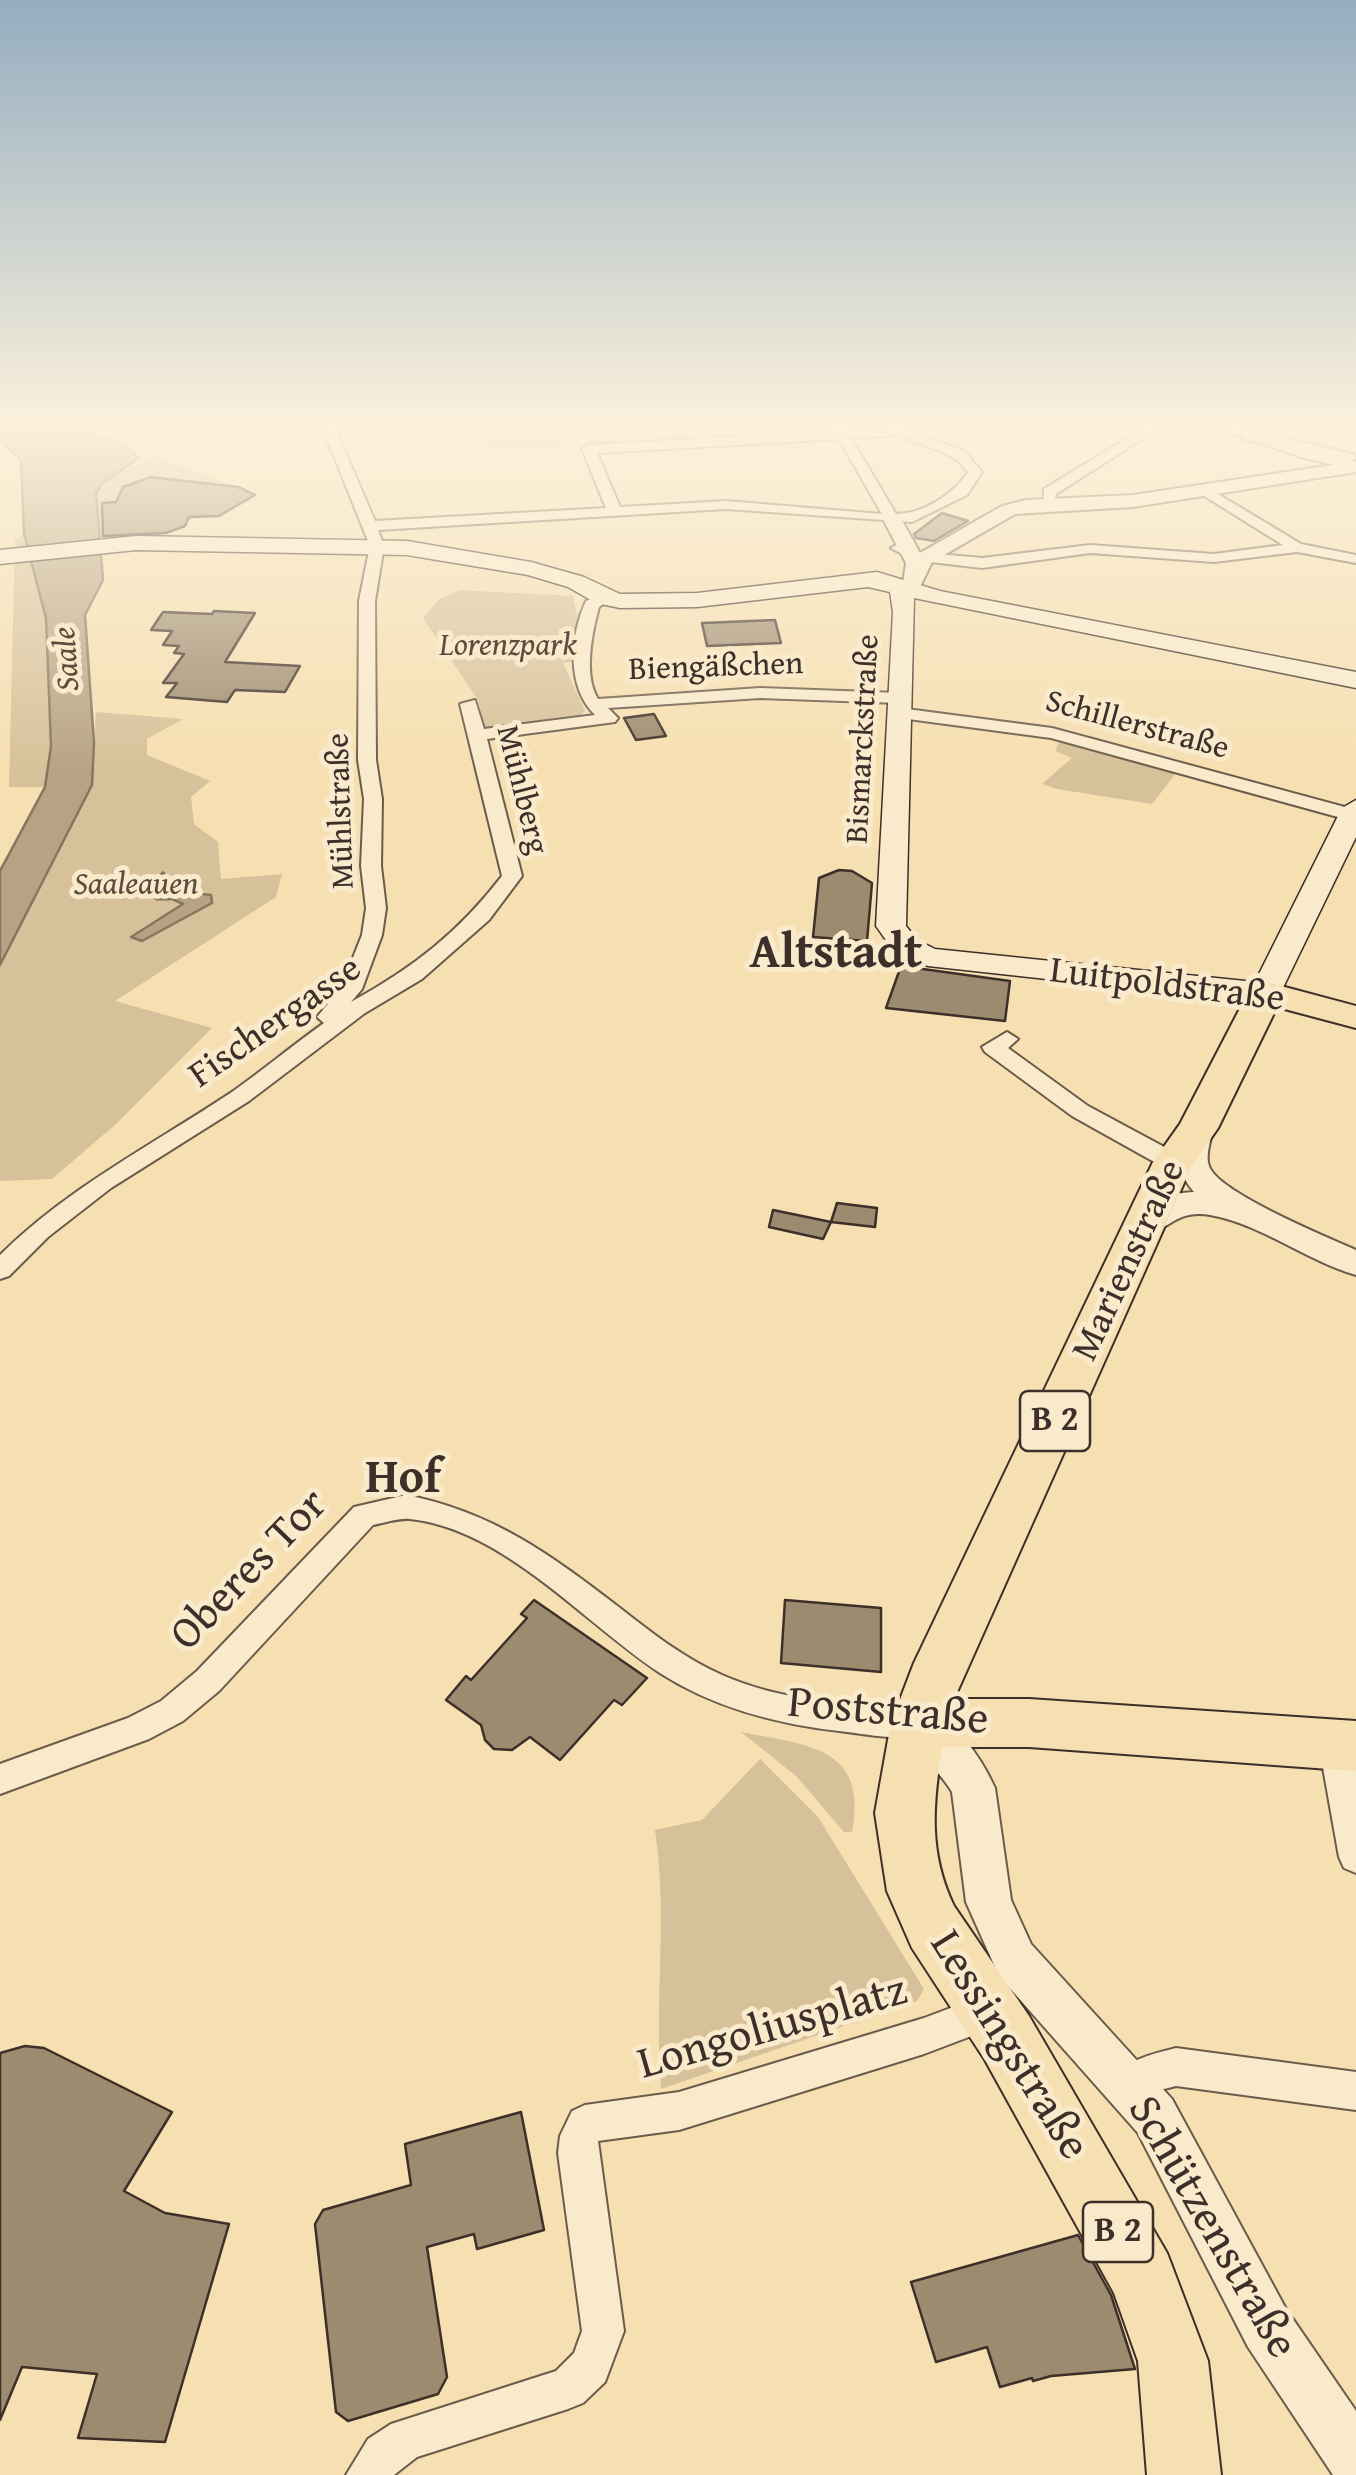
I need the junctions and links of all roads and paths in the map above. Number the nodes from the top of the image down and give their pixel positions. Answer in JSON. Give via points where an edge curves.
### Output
{"nodes":[{"id":1,"x":191,"y":542,"type":"edge"},
{"id":2,"x":372,"y":542,"type":"edge"},
{"id":3,"x":399,"y":542,"type":"edge"},
{"id":4,"x":899,"y":542,"type":"edge"},
{"id":5,"x":960,"y":542,"type":"edge"},
{"id":6,"x":1287,"y":542,"type":"edge"},
{"id":7,"x":1297,"y":548,"type":"junction"},
{"id":8,"x":6,"y":556,"type":"edge"},
{"id":9,"x":1356,"y":559,"type":"edge"},
{"id":10,"x":909,"y":573,"type":"junction"},
{"id":11,"x":806,"y":588,"type":"junction"},
{"id":12,"x":604,"y":598,"type":"junction"},
{"id":13,"x":1356,"y":680,"type":"edge"},
{"id":14,"x":469,"y":704,"type":"dead end"},
{"id":15,"x":594,"y":704,"type":"junction"},
{"id":16,"x":899,"y":705,"type":"junction"},
{"id":17,"x":476,"y":734,"type":"junction"},
{"id":18,"x":1355,"y":813,"type":"edge"},
{"id":19,"x":505,"y":888,"type":"joint"},
{"id":20,"x":902,"y":945,"type":"joint"},
{"id":21,"x":1266,"y":993,"type":"junction"},
{"id":22,"x":1356,"y":1017,"type":"edge"},
{"id":23,"x":1006,"y":1040,"type":"dead end"},
{"id":24,"x":300,"y":1052,"type":"junction"},
{"id":25,"x":1188,"y":1152,"type":"junction"},
{"id":26,"x":76,"y":1201,"type":"junction"},
{"id":27,"x":1161,"y":1213,"type":"junction"},
{"id":28,"x":1262,"y":1218,"type":"junction"},
{"id":29,"x":1356,"y":1262,"type":"edge"},
{"id":30,"x":0,"y":1270,"type":"edge"},
{"id":31,"x":0,"y":1291,"type":"edge"},
{"id":32,"x":436,"y":1509,"type":"joint"},
{"id":33,"x":918,"y":1723,"type":"junction"},
{"id":34,"x":1346,"y":1745,"type":"edge"},
{"id":35,"x":0,"y":1778,"type":"edge"},
{"id":36,"x":1356,"y":1856,"type":"edge"},
{"id":37,"x":1002,"y":1986,"type":"junction"},
{"id":38,"x":1131,"y":2086,"type":"junction"},
{"id":39,"x":1356,"y":2090,"type":"edge"},
{"id":40,"x":1356,"y":2460,"type":"edge"},
{"id":41,"x":368,"y":2475,"type":"edge"},
{"id":42,"x":1184,"y":2475,"type":"edge"}],
"edges":[{"from":1,"to":8,"type":"main road"},
{"from":2,"to":24,"type":"street","name":"Mühlstraße","via":[[367,760],[376,908],[351,989]]},
{"from":3,"to":12,"type":"main road","via":[[531,568]]},
{"from":4,"to":10,"type":"street"},
{"from":5,"to":10,"type":"street"},
{"from":6,"to":7,"type":"street"},
{"from":7,"to":9,"type":"street"},
{"from":7,"to":10,"type":"street","via":[[1214,558],[1090,549]]},
{"from":10,"to":11,"type":"main road"},
{"from":10,"to":11,"type":"main road"},
{"from":10,"to":13,"type":"main road","via":[[920,599],[953,600]]},
{"from":10,"to":16,"type":"main road","name":"Bismarckstraße"},
{"from":11,"to":12,"type":"main road","via":[[696,600]]},
{"from":12,"to":15,"type":"street","via":[[588,614],[584,690]]},
{"from":14,"to":17,"type":"street","name":"Mühlberg"},
{"from":15,"to":16,"type":"street","name":"Biengäßchen","via":[[760,693]]},
{"from":15,"to":17,"type":"street","via":[[610,718]]},
{"from":16,"to":18,"type":"street","name":"Schillerstraße","via":[[1028,727]]},
{"from":16,"to":20,"type":"main road","name":"Bismarckstraße","via":[[891,926]]},
{"from":17,"to":19,"type":"street","name":"Mühlberg","via":[[512,876]]},
{"from":18,"to":21,"type":"main road","name":"Marienstraße"},
{"from":19,"to":24,"type":"street","name":"Fischergasse","via":[[415,975]]},
{"from":20,"to":21,"type":"main road","name":"Luitpoldstraße","via":[[932,958]]},
{"from":21,"to":22,"type":"main road","name":"Luitpoldstraße"},
{"from":21,"to":25,"type":"main road","name":"Marienstraße","number":"B 2"},
{"from":23,"to":25,"type":"street","via":[[993,1047],[1080,1110]]},
{"from":24,"to":26,"type":"street","name":"Fischergasse"},
{"from":25,"to":27,"type":"main road","name":"Marienstraße","number":"B 2"},
{"from":25,"to":28,"type":"street","via":[[1207,1186]]},
{"from":26,"to":30,"type":"street","name":"Fischergasse"},
{"from":26,"to":31,"type":"street","name":"Fischergasse"},
{"from":27,"to":28,"type":"street","via":[[1206,1203]]},
{"from":27,"to":33,"type":"main road","name":"Marienstraße","number":"B 2","via":[[948,1647]]},
{"from":28,"to":29,"type":"street"},
{"from":32,"to":33,"type":"street","name":"Poststraße","via":[[514,1547],[708,1684],[782,1707]]},
{"from":32,"to":35,"type":"street","name":"Oberes Tor","via":[[397,1506],[364,1516],[190,1698],[138,1729]]},
{"from":33,"to":34,"type":"main road","name":"Poststraße","via":[[1029,1723]]},
{"from":33,"to":37,"type":"street","name":"Schützenstraße","via":[[973,1788]]},
{"from":33,"to":37,"type":"main road","name":"Lessingstraße","number":"B 2","via":[[903,1813],[916,1891],[933,1927]]},
{"from":34,"to":36,"type":"street","name":"Poststraße"},
{"from":37,"to":38,"type":"street","name":"Schützenstraße"},
{"from":37,"to":41,"type":"street","name":"Longoliusplatz","via":[[924,2036],[702,2105],[582,2128],[578,2172],[603,2331],[596,2357],[582,2378],[549,2396],[406,2440],[383,2454]]},
{"from":37,"to":42,"type":"main road","name":"Lessingstraße","number":"B 2","via":[[1071,2145],[1143,2277],[1172,2361]]},
{"from":38,"to":39,"type":"street","via":[[1176,2067]]},
{"from":38,"to":40,"type":"street","name":"Schützenstraße","via":[[1172,2144],[1267,2328]]}]}
